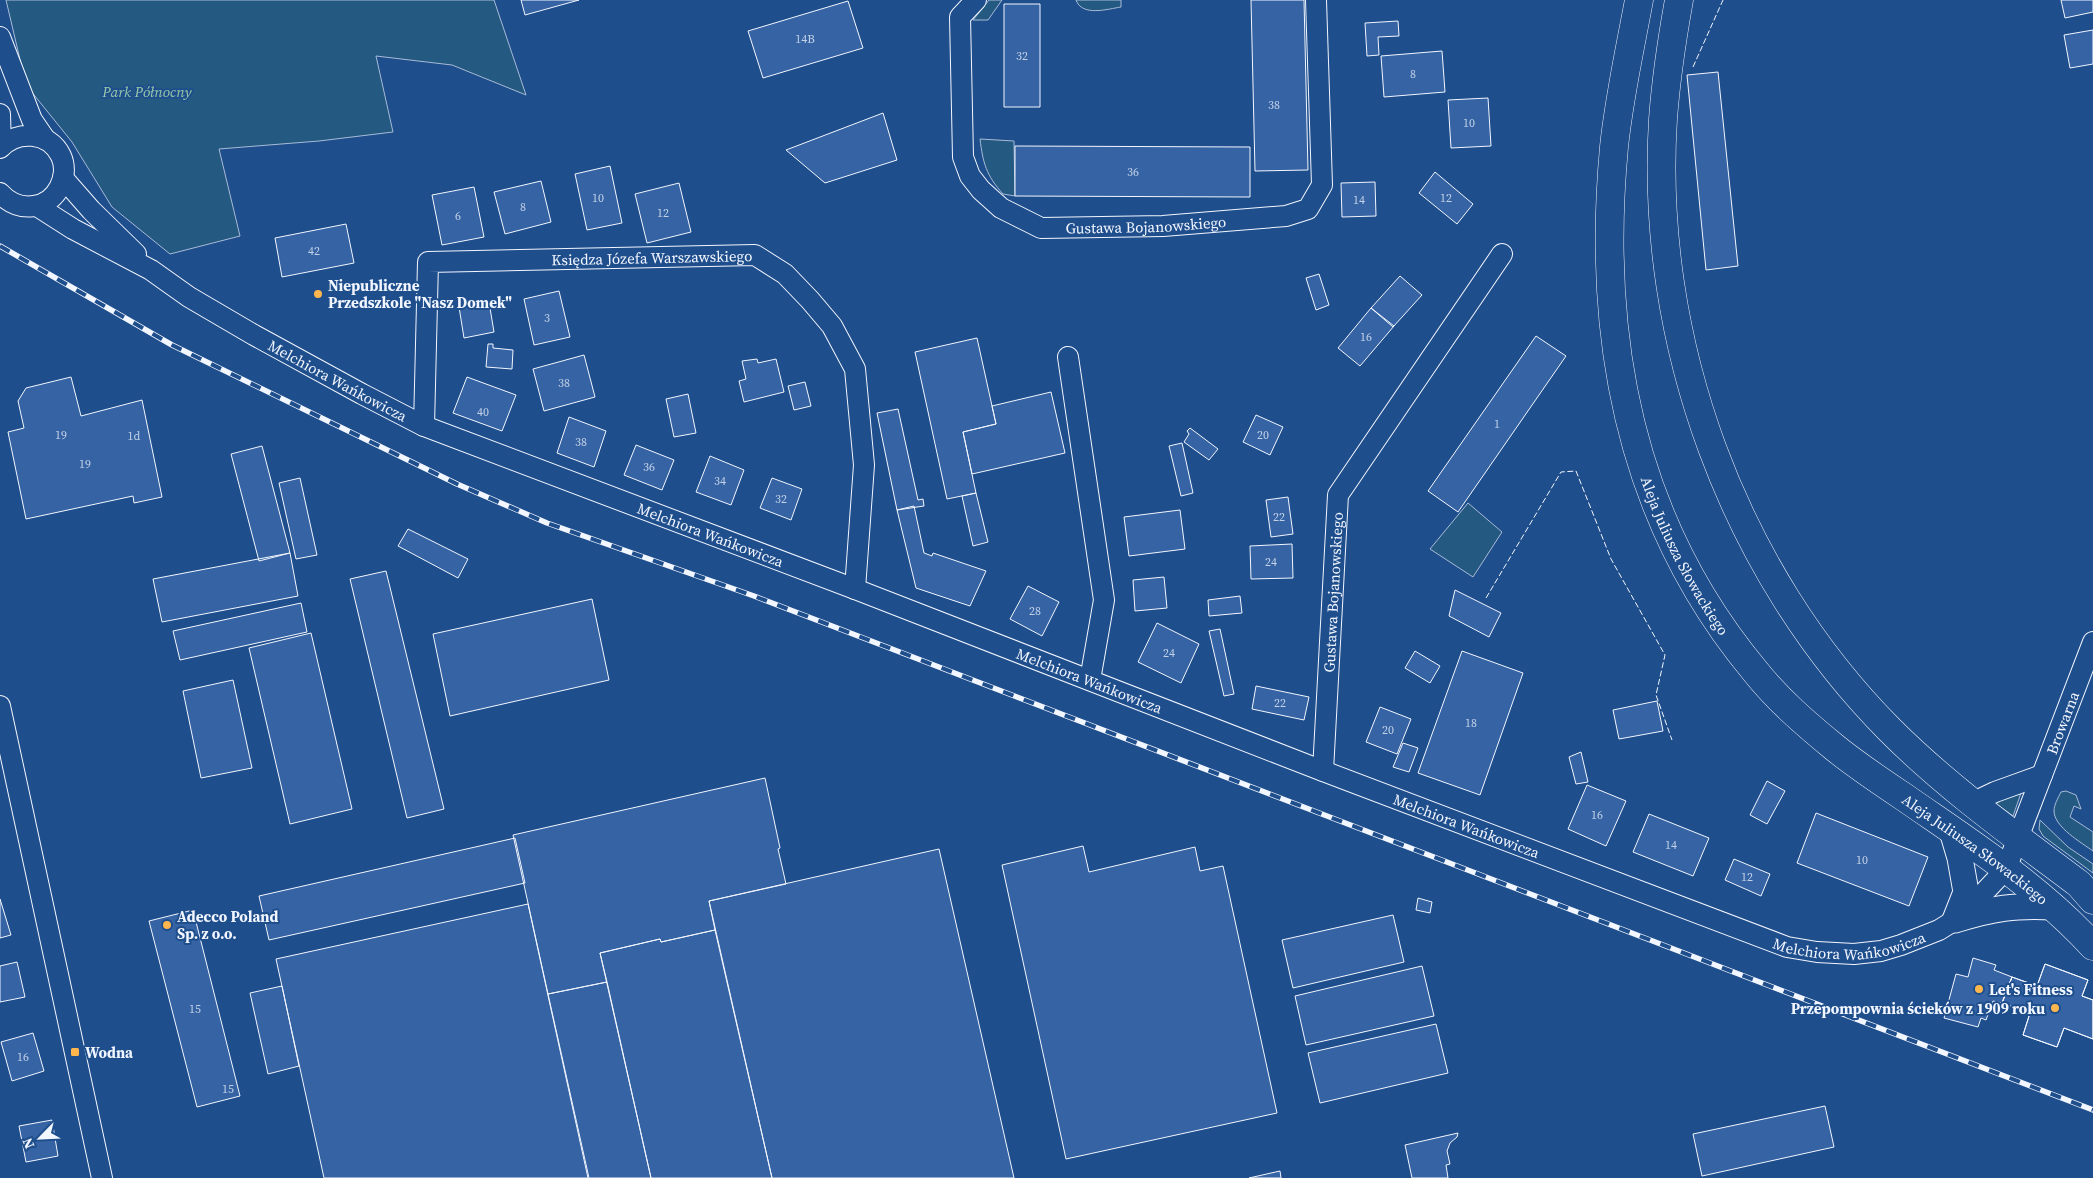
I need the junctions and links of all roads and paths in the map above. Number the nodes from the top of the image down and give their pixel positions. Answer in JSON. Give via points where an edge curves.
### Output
{"nodes":[{"id":1,"x":976,"y":0,"type":"edge"},
{"id":2,"x":1316,"y":0,"type":"edge"},
{"id":3,"x":1639,"y":0,"type":"edge"},
{"id":4,"x":1679,"y":0,"type":"edge"},
{"id":5,"x":0,"y":37,"type":"edge"},
{"id":6,"x":0,"y":114,"type":"edge"},
{"id":7,"x":45,"y":139,"type":"junction"},
{"id":8,"x":0,"y":148,"type":"edge"},
{"id":9,"x":63,"y":178,"type":"junction"},
{"id":10,"x":2,"y":196,"type":"edge"},
{"id":11,"x":36,"y":206,"type":"junction"},
{"id":12,"x":1502,"y":254,"type":"dead end"},
{"id":13,"x":151,"y":270,"type":"junction"},
{"id":14,"x":1068,"y":357,"type":"dead end"},
{"id":15,"x":424,"y":426,"type":"junction"},
{"id":16,"x":855,"y":589,"type":"junction"},
{"id":17,"x":2093,"y":642,"type":"edge"},
{"id":18,"x":1090,"y":680,"type":"junction"},
{"id":19,"x":0,"y":706,"type":"edge"},
{"id":20,"x":1323,"y":772,"type":"junction"},
{"id":21,"x":2042,"y":775,"type":"junction"},
{"id":22,"x":1972,"y":803,"type":"junction"},
{"id":23,"x":1952,"y":831,"type":"junction"},
{"id":24,"x":2019,"y":839,"type":"junction"},
{"id":25,"x":2006,"y":869,"type":"junction"},
{"id":26,"x":2093,"y":900,"type":"edge"},
{"id":27,"x":2054,"y":907,"type":"junction"},
{"id":28,"x":1955,"y":920,"type":"junction"},
{"id":29,"x":2093,"y":946,"type":"edge"},
{"id":30,"x":102,"y":1178,"type":"edge"}],
"edges":[{"from":1,"to":2,"type":"street","name":"Gustawa Bojanowskiego","via":[[960,17],[964,157],[970,176],[981,190],[1001,208],[1041,228],[1163,226],[1286,216],[1308,209],[1322,185]]},
{"from":3,"to":23,"type":"main road","name":"Aleja Juliusza Słowackiego","via":[[1614,146],[1609,234],[1616,347],[1644,476],[1689,575],[1707,606],[1756,673],[1797,716],[1837,750]]},
{"from":4,"to":22,"type":"main road","via":[[1663,119],[1665,237],[1683,351],[1710,441],[1747,532],[1781,592],[1821,649],[1888,728]]},
{"from":5,"to":7,"type":"street","via":[[32,120]]},
{"from":6,"to":8,"type":"street"},
{"from":7,"to":8,"type":"street","via":[[22,135],[10,139]]},
{"from":7,"to":9,"type":"street","via":[[61,156]]},
{"from":9,"to":11,"type":"street","via":[[57,193]]},
{"from":9,"to":13,"type":"street","name":"Melchiora Wańkowicza"},
{"from":10,"to":11,"type":"street","via":[[20,206]]},
{"from":11,"to":13,"type":"street","name":"Melchiora Wańkowicza"},
{"from":12,"to":20,"type":"street","name":"Gustawa Bojanowskiego","via":[[1338,495]]},
{"from":13,"to":15,"type":"street","name":"Melchiora Wańkowicza","via":[[189,297],[254,335]]},
{"from":14,"to":18,"type":"street","via":[[1104,600]]},
{"from":15,"to":16,"type":"street","name":"Melchiora Wańkowicza"},
{"from":15,"to":16,"type":"street","name":"Księdza Józefa Warszawskiego","via":[[428,262],[754,255],[785,274],[810,300],[832,326],[855,369],[864,465]]},
{"from":16,"to":18,"type":"street","name":"Melchiora Wańkowicza"},
{"from":17,"to":21,"type":"street","name":"Browarna"},
{"from":18,"to":20,"type":"street","name":"Melchiora Wańkowicza"},
{"from":19,"to":30,"type":"street"},
{"from":20,"to":28,"type":"street","name":"Melchiora Wańkowicza","via":[[1787,947],[1854,954],[1881,951],[1921,938]]},
{"from":21,"to":22,"type":"street"},
{"from":21,"to":24,"type":"street","name":"Browarna"},
{"from":22,"to":24,"type":"main road"},
{"from":23,"to":25,"type":"main road","name":"Aleja Juliusza Słowackiego"},
{"from":23,"to":28,"type":"street","via":[[1966,892]]},
{"from":24,"to":25,"type":"street","name":"Melchiora Wańkowicza"},
{"from":24,"to":26,"type":"main road","via":[[2080,884]]},
{"from":25,"to":27,"type":"main road","name":"Aleja Juliusza Słowackiego"},
{"from":25,"to":28,"type":"street","name":"Melchiora Wańkowicza"},
{"from":27,"to":28,"type":"street","via":[[2004,907]]},
{"from":27,"to":29,"type":"main road","name":"Aleja Juliusza Słowackiego"}]}
